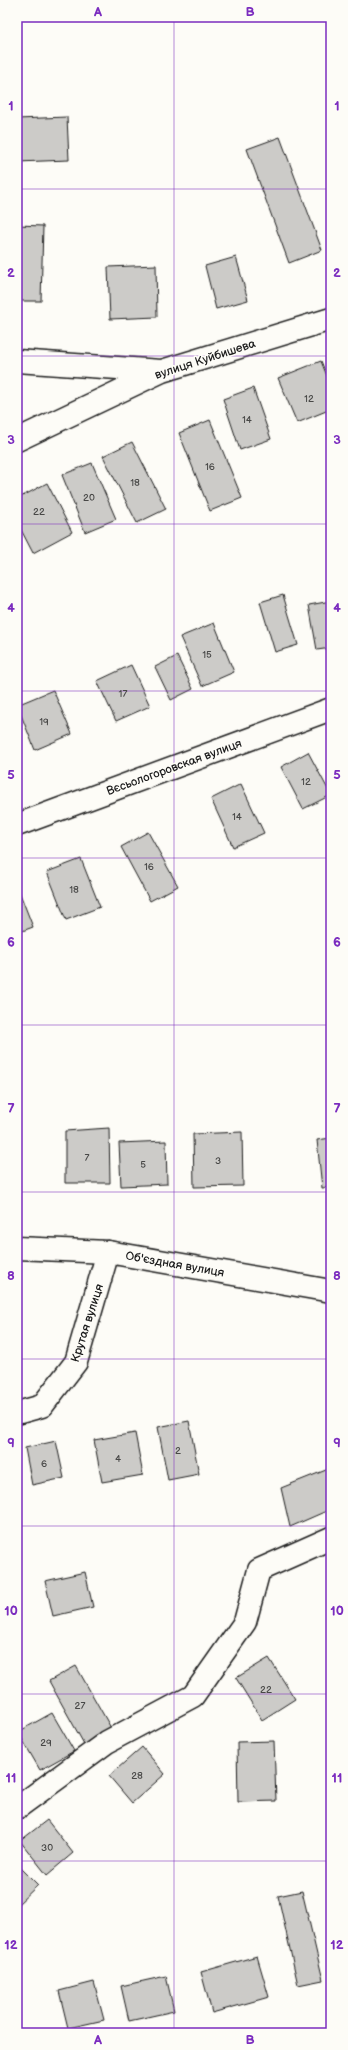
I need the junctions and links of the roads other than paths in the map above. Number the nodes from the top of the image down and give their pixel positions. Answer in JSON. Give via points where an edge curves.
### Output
{"nodes":[{"id":1,"x":331,"y":319,"type":"edge"},
{"id":2,"x":17,"y":361,"type":"edge"},
{"id":3,"x":162,"y":371,"type":"junction"},
{"id":4,"x":17,"y":440,"type":"edge"},
{"id":5,"x":331,"y":709,"type":"edge"},
{"id":6,"x":17,"y":825,"type":"edge"},
{"id":7,"x":17,"y":1248,"type":"edge"},
{"id":8,"x":108,"y":1252,"type":"junction"},
{"id":9,"x":331,"y":1291,"type":"edge"},
{"id":10,"x":17,"y":1413,"type":"edge"},
{"id":11,"x":331,"y":1538,"type":"edge"},
{"id":12,"x":17,"y":1808,"type":"edge"}],
"edges":[{"from":1,"to":3,"type":"street","name":"вулиця Куйбишева"},
{"from":2,"to":3,"type":"street"},
{"from":3,"to":4,"type":"street","name":"вулиця Куйбишева"},
{"from":5,"to":6,"type":"street","name":"Вєсьологоровская вулиця"},
{"from":7,"to":8,"type":"street","name":"Об'єздная вулиця"},
{"from":8,"to":9,"type":"street","name":"Об'єздная вулиця"},
{"from":8,"to":10,"type":"street","name":"Крутая вулиця","via":[[76,1362],[42,1406]]},
{"from":11,"to":12,"type":"street","via":[[259,1570],[244,1622],[193,1696],[107,1742]]}]}
